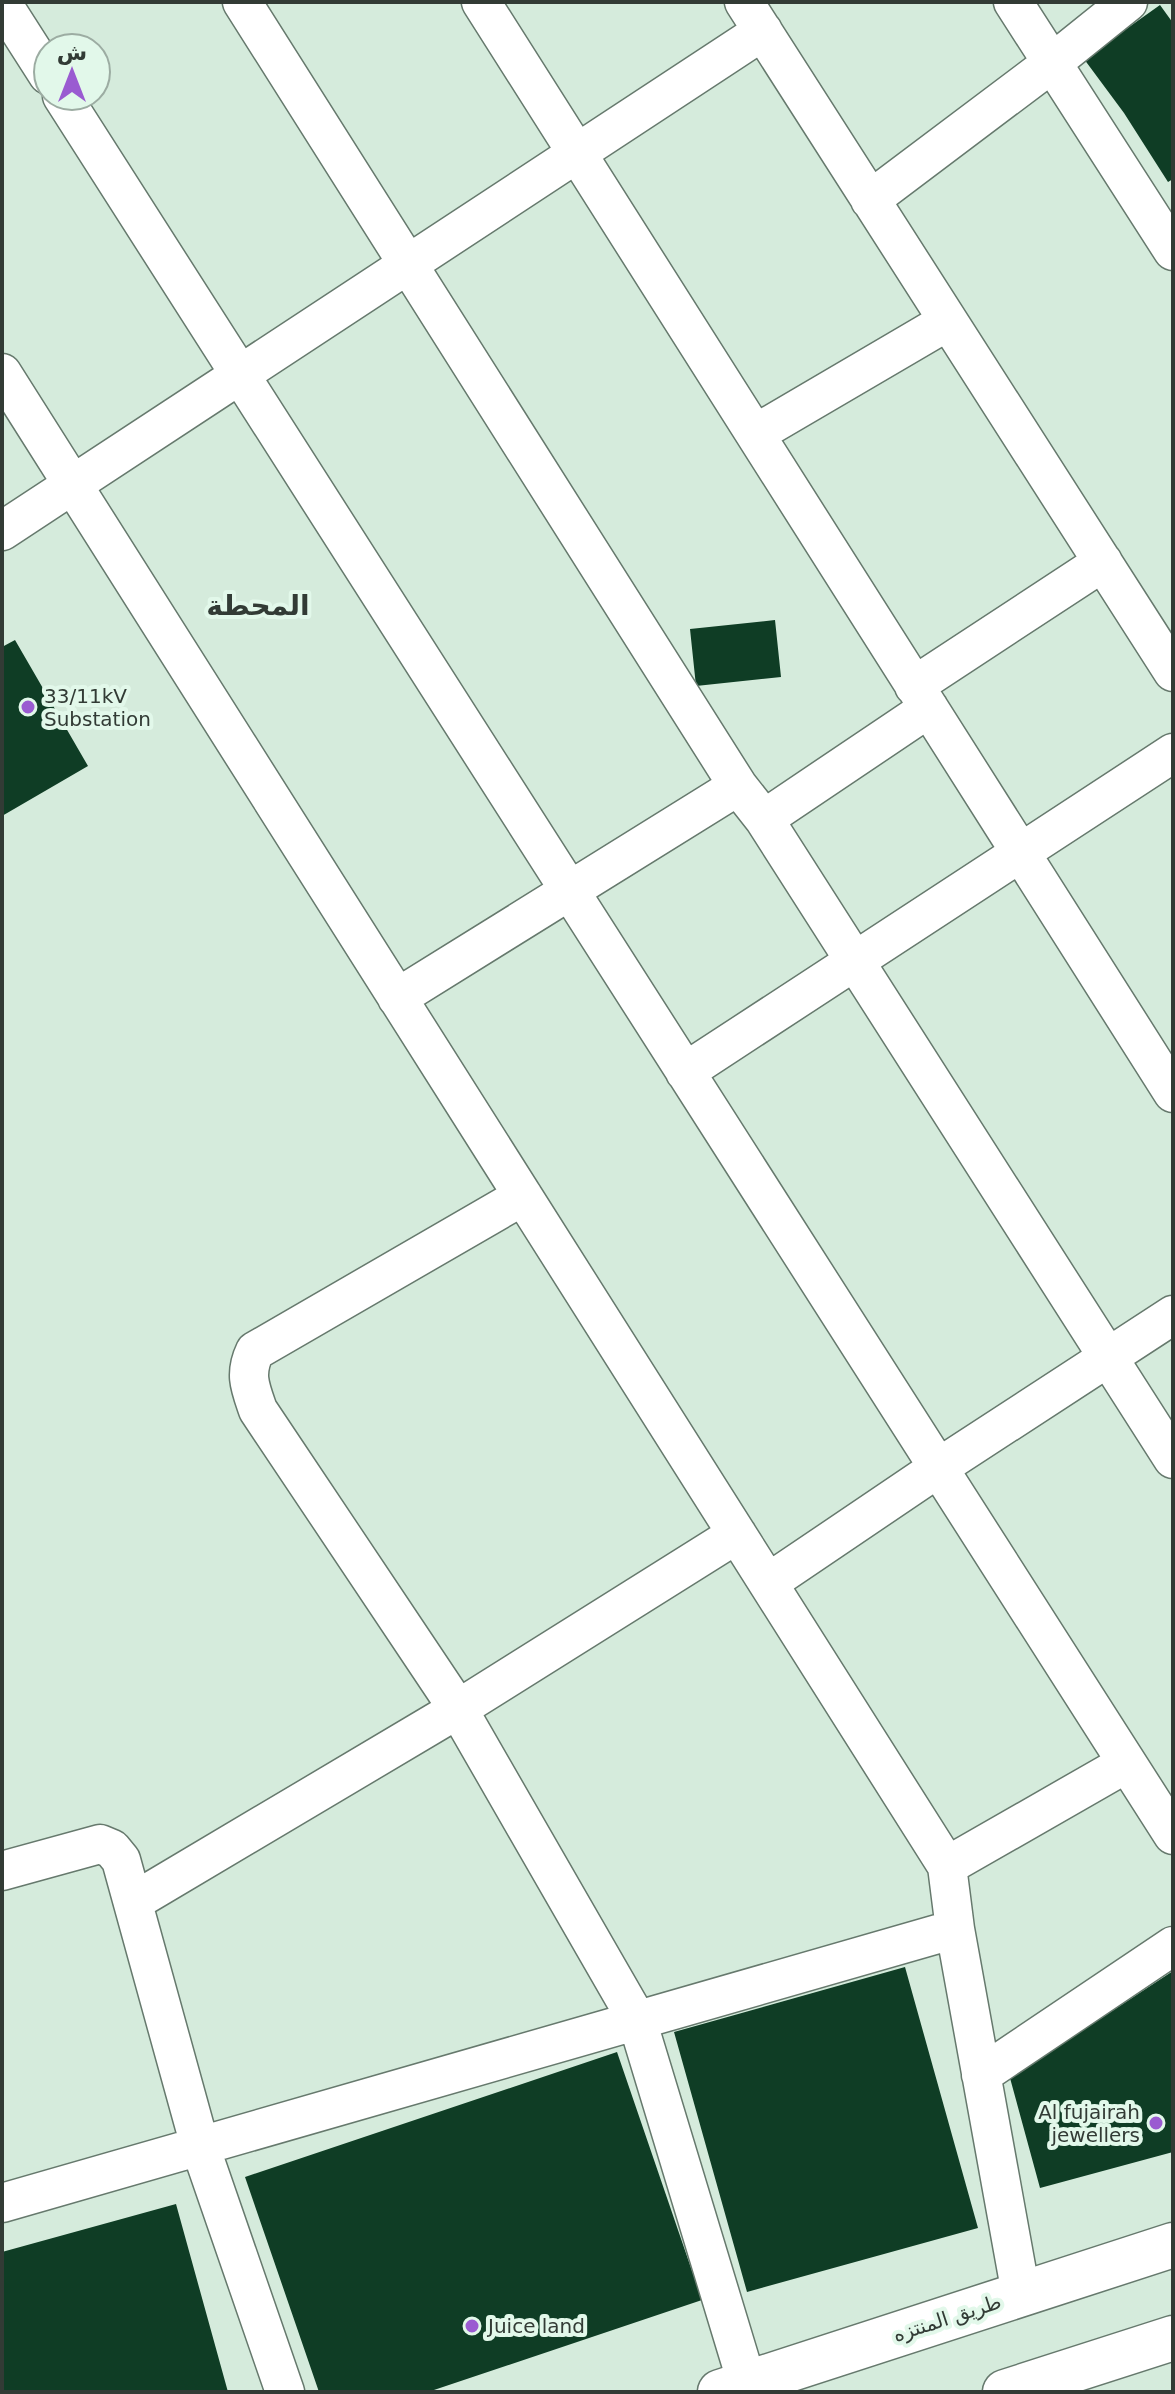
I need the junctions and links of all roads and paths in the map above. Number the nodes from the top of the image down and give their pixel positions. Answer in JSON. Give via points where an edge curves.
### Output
{"nodes":[{"id":1,"x":242,"y":2,"type":"edge"},
{"id":2,"x":481,"y":2,"type":"edge"},
{"id":3,"x":1013,"y":2,"type":"edge"},
{"id":4,"x":1128,"y":2,"type":"edge"},
{"id":5,"x":2,"y":3,"type":"edge"},
{"id":6,"x":753,"y":17,"type":"edge"},
{"id":7,"x":32,"y":50,"type":"edge"},
{"id":8,"x":1052,"y":63,"type":"junction"},
{"id":9,"x":72,"y":112,"type":"edge"},
{"id":10,"x":577,"y":153,"type":"junction"},
{"id":11,"x":870,"y":200,"type":"junction"},
{"id":12,"x":1173,"y":251,"type":"edge"},
{"id":13,"x":409,"y":264,"type":"junction"},
{"id":14,"x":948,"y":321,"type":"junction"},
{"id":15,"x":2,"y":373,"type":"edge"},
{"id":16,"x":240,"y":375,"type":"junction"},
{"id":17,"x":755,"y":434,"type":"junction"},
{"id":18,"x":73,"y":485,"type":"junction"},
{"id":19,"x":2,"y":531,"type":"edge"},
{"id":20,"x":1103,"y":562,"type":"junction"},
{"id":21,"x":1173,"y":672,"type":"edge"},
{"id":22,"x":922,"y":697,"type":"junction"},
{"id":23,"x":1173,"y":753,"type":"edge"},
{"id":24,"x":738,"y":786,"type":"junction"},
{"id":25,"x":764,"y":819,"type":"junction"},
{"id":26,"x":1020,"y":853,"type":"junction"},
{"id":27,"x":570,"y":890,"type":"junction"},
{"id":28,"x":855,"y":961,"type":"junction"},
{"id":29,"x":397,"y":998,"type":"junction"},
{"id":30,"x":685,"y":1072,"type":"junction"},
{"id":31,"x":1173,"y":1093,"type":"edge"},
{"id":32,"x":523,"y":1196,"type":"junction"},
{"id":33,"x":1173,"y":1315,"type":"edge"},
{"id":34,"x":1108,"y":1357,"type":"junction"},
{"id":35,"x":1173,"y":1459,"type":"edge"},
{"id":36,"x":938,"y":1468,"type":"junction"},
{"id":37,"x":737,"y":1534,"type":"junction"},
{"id":38,"x":768,"y":1583,"type":"junction"},
{"id":39,"x":458,"y":1709,"type":"junction"},
{"id":40,"x":1127,"y":1763,"type":"junction"},
{"id":41,"x":1173,"y":1835,"type":"edge"},
{"id":42,"x":947,"y":1866,"type":"junction"},
{"id":43,"x":2,"y":1871,"type":"edge"},
{"id":44,"x":133,"y":1902,"type":"junction"},
{"id":45,"x":955,"y":1929,"type":"junction"},
{"id":46,"x":1173,"y":1946,"type":"edge"},
{"id":47,"x":637,"y":2020,"type":"junction"},
{"id":48,"x":981,"y":2075,"type":"junction"},
{"id":49,"x":200,"y":2146,"type":"junction"},
{"id":50,"x":2,"y":2203,"type":"edge"},
{"id":51,"x":1173,"y":2245,"type":"edge"},
{"id":52,"x":1021,"y":2294,"type":"junction"},
{"id":53,"x":1173,"y":2338,"type":"edge"},
{"id":54,"x":1058,"y":2382,"type":"edge"},
{"id":55,"x":734,"y":2388,"type":"edge"},
{"id":56,"x":285,"y":2392,"type":"edge"},
{"id":57,"x":1005,"y":2392,"type":"edge"}],
"edges":[{"from":1,"to":13,"type":"street"},
{"from":2,"to":10,"type":"street"},
{"from":3,"to":8,"type":"street"},
{"from":4,"to":8,"type":"street"},
{"from":5,"to":7,"type":"street"},
{"from":6,"to":10,"type":"street"},
{"from":6,"to":11,"type":"street"},
{"from":8,"to":11,"type":"street"},
{"from":8,"to":12,"type":"street"},
{"from":9,"to":16,"type":"street"},
{"from":10,"to":13,"type":"street"},
{"from":10,"to":17,"type":"street"},
{"from":11,"to":14,"type":"street"},
{"from":13,"to":16,"type":"street"},
{"from":13,"to":24,"type":"street"},
{"from":14,"to":17,"type":"street"},
{"from":14,"to":20,"type":"street"},
{"from":15,"to":18,"type":"street"},
{"from":16,"to":18,"type":"street"},
{"from":16,"to":27,"type":"street"},
{"from":17,"to":22,"type":"street"},
{"from":18,"to":19,"type":"street"},
{"from":18,"to":29,"type":"street"},
{"from":20,"to":21,"type":"street"},
{"from":20,"to":22,"type":"street"},
{"from":22,"to":25,"type":"street"},
{"from":22,"to":26,"type":"street"},
{"from":23,"to":26,"type":"street"},
{"from":24,"to":25,"type":"street"},
{"from":24,"to":27,"type":"street"},
{"from":25,"to":28,"type":"street"},
{"from":26,"to":28,"type":"street"},
{"from":26,"to":31,"type":"street"},
{"from":27,"to":29,"type":"street"},
{"from":27,"to":30,"type":"street"},
{"from":28,"to":30,"type":"street"},
{"from":28,"to":34,"type":"street"},
{"from":29,"to":32,"type":"street"},
{"from":30,"to":36,"type":"street"},
{"from":32,"to":37,"type":"street"},
{"from":32,"to":39,"type":"street","via":[[255,1351],[248,1366],[258,1410]]},
{"from":33,"to":34,"type":"street"},
{"from":34,"to":35,"type":"street"},
{"from":34,"to":36,"type":"street"},
{"from":36,"to":38,"type":"street"},
{"from":36,"to":40,"type":"street"},
{"from":37,"to":38,"type":"street"},
{"from":37,"to":39,"type":"street"},
{"from":38,"to":42,"type":"street"},
{"from":39,"to":44,"type":"street"},
{"from":39,"to":47,"type":"street"},
{"from":40,"to":41,"type":"street"},
{"from":40,"to":42,"type":"street"},
{"from":42,"to":45,"type":"street"},
{"from":43,"to":44,"type":"street","via":[[100,1844],[121,1860]]},
{"from":44,"to":49,"type":"street"},
{"from":45,"to":47,"type":"street"},
{"from":45,"to":48,"type":"street"},
{"from":46,"to":48,"type":"street"},
{"from":47,"to":49,"type":"street"},
{"from":47,"to":55,"type":"street"},
{"from":48,"to":52,"type":"street"},
{"from":49,"to":50,"type":"street"},
{"from":49,"to":56,"type":"street"},
{"from":51,"to":52,"type":"street","name":"طريق المنتزه"},
{"from":52,"to":55,"type":"street","name":"طريق المنتزه"},
{"from":53,"to":54,"type":"street"},
{"from":54,"to":57,"type":"street"}]}
